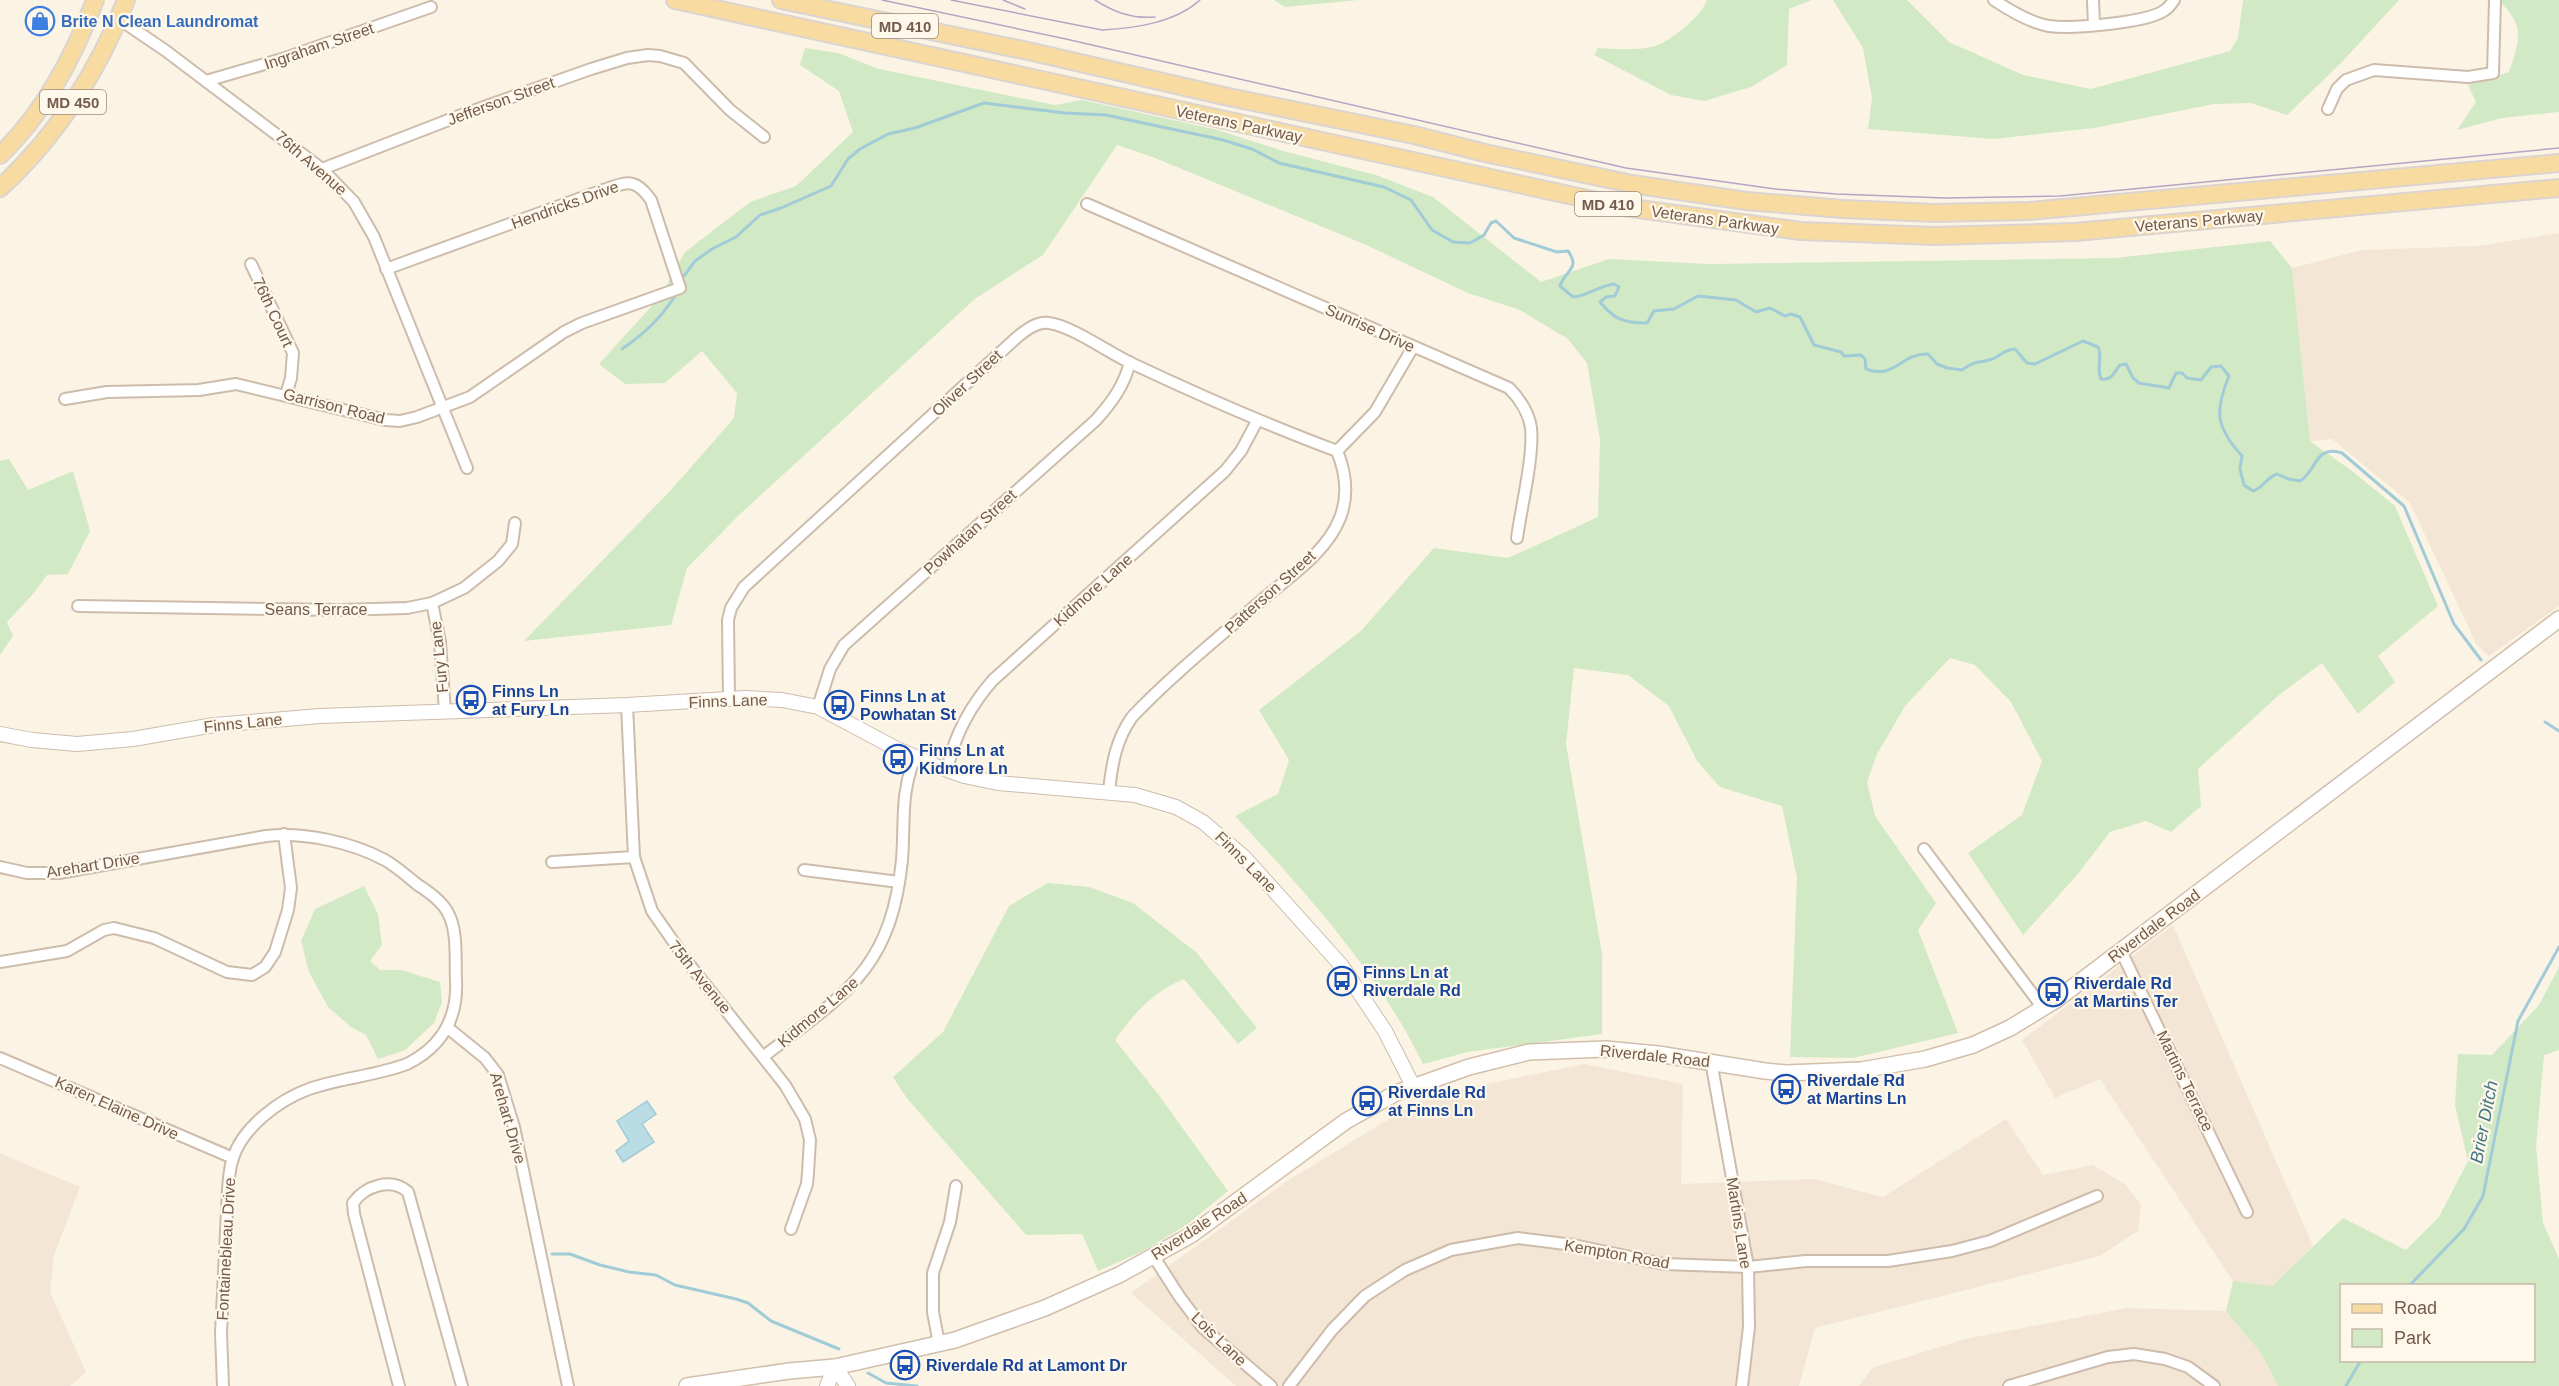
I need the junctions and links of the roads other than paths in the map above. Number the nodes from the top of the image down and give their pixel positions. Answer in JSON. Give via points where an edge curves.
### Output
{"nodes":[{"id":1,"x":95,"y":0,"type":"edge"},
{"id":2,"x":126,"y":0,"type":"edge"},
{"id":3,"x":675,"y":0,"type":"edge"},
{"id":4,"x":781,"y":0,"type":"edge"},
{"id":5,"x":1994,"y":0,"type":"edge"},
{"id":6,"x":2093,"y":0,"type":"edge"},
{"id":7,"x":2174,"y":0,"type":"edge"},
{"id":8,"x":2495,"y":0,"type":"edge"},
{"id":9,"x":430,"y":7,"type":"dead end"},
{"id":10,"x":119,"y":19,"type":"junction"},
{"id":11,"x":2094,"y":25,"type":"junction"},
{"id":12,"x":206,"y":81,"type":"junction"},
{"id":13,"x":2328,"y":109,"type":"dead end"},
{"id":14,"x":764,"y":137,"type":"dead end"},
{"id":15,"x":0,"y":155,"type":"edge"},
{"id":16,"x":2559,"y":164,"type":"edge"},
{"id":17,"x":322,"y":169,"type":"junction"},
{"id":18,"x":0,"y":188,"type":"edge"},
{"id":19,"x":2559,"y":188,"type":"edge"},
{"id":20,"x":1087,"y":204,"type":"dead end"},
{"id":21,"x":250,"y":264,"type":"dead end"},
{"id":22,"x":386,"y":269,"type":"junction"},
{"id":23,"x":680,"y":288,"type":"joint"},
{"id":24,"x":1413,"y":347,"type":"junction"},
{"id":25,"x":1130,"y":362,"type":"junction"},
{"id":26,"x":286,"y":395,"type":"junction"},
{"id":27,"x":65,"y":399,"type":"dead end"},
{"id":28,"x":441,"y":408,"type":"junction"},
{"id":29,"x":1257,"y":421,"type":"junction"},
{"id":30,"x":1337,"y":451,"type":"junction"},
{"id":31,"x":467,"y":468,"type":"dead end"},
{"id":32,"x":515,"y":523,"type":"dead end"},
{"id":33,"x":1517,"y":538,"type":"dead end"},
{"id":34,"x":432,"y":603,"type":"junction"},
{"id":35,"x":78,"y":606,"type":"dead end"},
{"id":36,"x":2559,"y":619,"type":"edge"},
{"id":37,"x":729,"y":699,"type":"junction"},
{"id":38,"x":627,"y":705,"type":"junction"},
{"id":39,"x":818,"y":707,"type":"junction"},
{"id":40,"x":445,"y":711,"type":"junction"},
{"id":41,"x":0,"y":734,"type":"edge"},
{"id":42,"x":915,"y":757,"type":"junction"},
{"id":43,"x":947,"y":770,"type":"junction"},
{"id":44,"x":1109,"y":791,"type":"junction"},
{"id":45,"x":284,"y":834,"type":"junction"},
{"id":46,"x":1924,"y":849,"type":"dead end"},
{"id":47,"x":634,"y":857,"type":"junction"},
{"id":48,"x":552,"y":862,"type":"dead end"},
{"id":49,"x":0,"y":867,"type":"edge"},
{"id":50,"x":804,"y":870,"type":"dead end"},
{"id":51,"x":899,"y":882,"type":"junction"},
{"id":52,"x":2121,"y":951,"type":"junction"},
{"id":53,"x":0,"y":962,"type":"edge"},
{"id":54,"x":2043,"y":1008,"type":"junction"},
{"id":55,"x":448,"y":1028,"type":"junction"},
{"id":56,"x":764,"y":1056,"type":"junction"},
{"id":57,"x":0,"y":1058,"type":"edge"},
{"id":58,"x":1711,"y":1061,"type":"junction"},
{"id":59,"x":1413,"y":1086,"type":"junction"},
{"id":60,"x":233,"y":1158,"type":"junction"},
{"id":61,"x":956,"y":1186,"type":"dead end"},
{"id":62,"x":2097,"y":1196,"type":"dead end"},
{"id":63,"x":2247,"y":1212,"type":"dead end"},
{"id":64,"x":791,"y":1229,"type":"dead end"},
{"id":65,"x":1154,"y":1257,"type":"junction"},
{"id":66,"x":1748,"y":1267,"type":"junction"},
{"id":67,"x":939,"y":1344,"type":"junction"},
{"id":68,"x":835,"y":1367,"type":"junction"},
{"id":69,"x":223,"y":1386,"type":"edge"},
{"id":70,"x":399,"y":1386,"type":"edge"},
{"id":71,"x":462,"y":1386,"type":"edge"},
{"id":72,"x":568,"y":1386,"type":"edge"},
{"id":73,"x":687,"y":1386,"type":"edge"},
{"id":74,"x":827,"y":1386,"type":"edge"},
{"id":75,"x":848,"y":1386,"type":"edge"},
{"id":76,"x":1271,"y":1386,"type":"edge"},
{"id":77,"x":1289,"y":1386,"type":"edge"},
{"id":78,"x":1742,"y":1386,"type":"edge"},
{"id":79,"x":2009,"y":1386,"type":"edge"},
{"id":80,"x":2214,"y":1386,"type":"edge"}],
"edges":[{"from":1,"to":15,"type":"main road","number":"MD 450","via":[[53,88]]},
{"from":2,"to":10,"type":"main road","number":"MD 450"},
{"from":3,"to":19,"type":"main road","name":"Veterans Parkway","number":"MD 410","via":[[1624,207],[1801,231],[1934,236],[2075,232]]},
{"from":4,"to":16,"type":"main road","name":"Veterans Parkway","number":"MD 410","via":[[1632,184],[1780,204],[1934,213],[2037,210]]},
{"from":5,"to":11,"type":"street","via":[[2049,26]]},
{"from":6,"to":11,"type":"street"},
{"from":7,"to":11,"type":"street","via":[[2164,11],[2138,20]]},
{"from":8,"to":13,"type":"street","via":[[2493,73],[2468,77],[2374,70],[2346,80]]},
{"from":9,"to":12,"type":"street","name":"Ingraham Street"},
{"from":10,"to":12,"type":"street","name":"76th Avenue"},
{"from":10,"to":18,"type":"main road","number":"MD 450","via":[[72,104],[41,146]]},
{"from":12,"to":17,"type":"street","name":"76th Avenue"},
{"from":14,"to":17,"type":"street","name":"Jefferson Street","via":[[730,110],[684,63],[648,55],[618,61],[464,114]]},
{"from":17,"to":22,"type":"street","name":"76th Avenue","via":[[354,202]]},
{"from":20,"to":24,"type":"street","name":"Sunrise Drive"},
{"from":21,"to":26,"type":"street","name":"76th Court","via":[[293,353]]},
{"from":22,"to":23,"type":"street","name":"Hendricks Drive","via":[[634,183],[651,200]]},
{"from":22,"to":28,"type":"street","name":"76th Avenue"},
{"from":23,"to":28,"type":"street","name":"Garrison Road","via":[[564,332],[484,389]]},
{"from":24,"to":30,"type":"street","via":[[1375,412]]},
{"from":24,"to":33,"type":"street","name":"Sunrise Drive","via":[[1503,384],[1521,404],[1531,434]]},
{"from":25,"to":29,"type":"street","name":"Oliver Street"},
{"from":25,"to":37,"type":"street","name":"Oliver Street","via":[[1048,322],[1033,326],[1014,340],[744,587],[728,620]]},
{"from":25,"to":39,"type":"street","name":"Powhatan Street","via":[[1117,394],[1096,420],[844,645],[830,669]]},
{"from":26,"to":27,"type":"street","name":"Garrison Road","via":[[236,384],[199,390],[107,392]]},
{"from":26,"to":28,"type":"street","name":"Garrison Road","via":[[385,420],[400,421]]},
{"from":28,"to":31,"type":"street","name":"76th Avenue"},
{"from":29,"to":30,"type":"street","name":"Oliver Street"},
{"from":29,"to":43,"type":"street","name":"Kidmore Lane","via":[[1225,471],[988,685],[964,724]]},
{"from":30,"to":44,"type":"street","name":"Patterson Street","via":[[1345,475],[1346,495],[1335,529],[1306,562],[1132,717],[1118,740]]},
{"from":32,"to":34,"type":"street","name":"Seans Terrace","via":[[512,544],[498,561],[464,588]]},
{"from":34,"to":35,"type":"street","name":"Seans Terrace","via":[[407,608],[340,610]]},
{"from":34,"to":40,"type":"street","name":"Fury Lane","via":[[440,642]]},
{"from":36,"to":52,"type":"main road","name":"Riverdale Road"},
{"from":37,"to":38,"type":"street","name":"Finns Lane"},
{"from":37,"to":39,"type":"street","name":"Finns Lane","via":[[765,698]]},
{"from":38,"to":40,"type":"street","name":"Finns Lane"},
{"from":38,"to":47,"type":"street","name":"75th Avenue"},
{"from":39,"to":42,"type":"street","name":"Finns Lane"},
{"from":40,"to":41,"type":"street","name":"Finns Lane","via":[[214,725],[105,743],[55,743]]},
{"from":42,"to":43,"type":"street","name":"Finns Lane"},
{"from":42,"to":51,"type":"street","name":"Kidmore Lane","via":[[904,796]]},
{"from":43,"to":44,"type":"street","name":"Finns Lane","via":[[998,783]]},
{"from":44,"to":59,"type":"street","name":"Finns Lane","via":[[1149,798],[1184,811],[1215,830],[1239,852],[1341,965],[1372,1011]]},
{"from":45,"to":49,"type":"street","name":"Arehart Drive","via":[[59,873],[27,873]]},
{"from":45,"to":53,"type":"street","via":[[291,888],[288,910],[275,952],[265,967],[252,975],[227,972],[154,938],[114,928],[67,951]]},
{"from":45,"to":55,"type":"street","name":"Arehart Drive","via":[[334,842],[378,857],[445,908],[453,933],[456,984],[454,1012]]},
{"from":46,"to":54,"type":"street"},
{"from":47,"to":48,"type":"street"},
{"from":47,"to":56,"type":"street","name":"75th Avenue","via":[[652,911],[665,932]]},
{"from":50,"to":51,"type":"street"},
{"from":51,"to":56,"type":"street","name":"Kidmore Lane","via":[[886,934],[865,971],[832,1004]]},
{"from":52,"to":54,"type":"main road","name":"Riverdale Road"},
{"from":52,"to":63,"type":"street","name":"Martins Terrace"},
{"from":54,"to":58,"type":"main road","name":"Riverdale Road","via":[[1973,1045],[1899,1065],[1786,1072]]},
{"from":55,"to":60,"type":"street","name":"Fontainebleau Drive","via":[[426,1052],[407,1064],[312,1088],[289,1098],[262,1118]]},
{"from":55,"to":72,"type":"street","name":"Arehart Drive","via":[[485,1058],[498,1075],[514,1127]]},
{"from":56,"to":64,"type":"street","name":"75th Avenue","via":[[794,1097],[810,1140],[807,1184]]},
{"from":57,"to":60,"type":"street","name":"Karen Elaine Drive"},
{"from":58,"to":59,"type":"main road","name":"Riverdale Road","via":[[1627,1050],[1548,1051],[1509,1056]]},
{"from":58,"to":66,"type":"street","name":"Martins Lane"},
{"from":59,"to":65,"type":"main road","name":"Riverdale Road","via":[[1337,1127],[1205,1226]]},
{"from":60,"to":69,"type":"street","name":"Fontainebleau Drive","via":[[228,1181],[222,1299]]},
{"from":61,"to":67,"type":"street","via":[[950,1222],[933,1273],[933,1312]]},
{"from":62,"to":66,"type":"street","name":"Kempton Road","via":[[1990,1241],[1942,1253],[1888,1261],[1806,1261]]},
{"from":65,"to":67,"type":"main road","name":"Riverdale Road","via":[[1045,1308]]},
{"from":65,"to":76,"type":"street","name":"Lois Lane","via":[[1203,1328]]},
{"from":66,"to":77,"type":"street","name":"Kempton Road","via":[[1664,1264],[1573,1245],[1518,1239],[1451,1250],[1406,1270],[1365,1296],[1332,1330]]},
{"from":66,"to":78,"type":"street","name":"Martins Lane","via":[[1749,1327]]},
{"from":67,"to":68,"type":"main road","name":"Riverdale Road"},
{"from":68,"to":73,"type":"main road","name":"Riverdale Road"},
{"from":68,"to":74,"type":"street"},
{"from":68,"to":75,"type":"street"},
{"from":70,"to":71,"type":"street","via":[[353,1203],[360,1192],[389,1183],[408,1192]]},
{"from":79,"to":80,"type":"street","via":[[2121,1354],[2175,1362]]}]}
